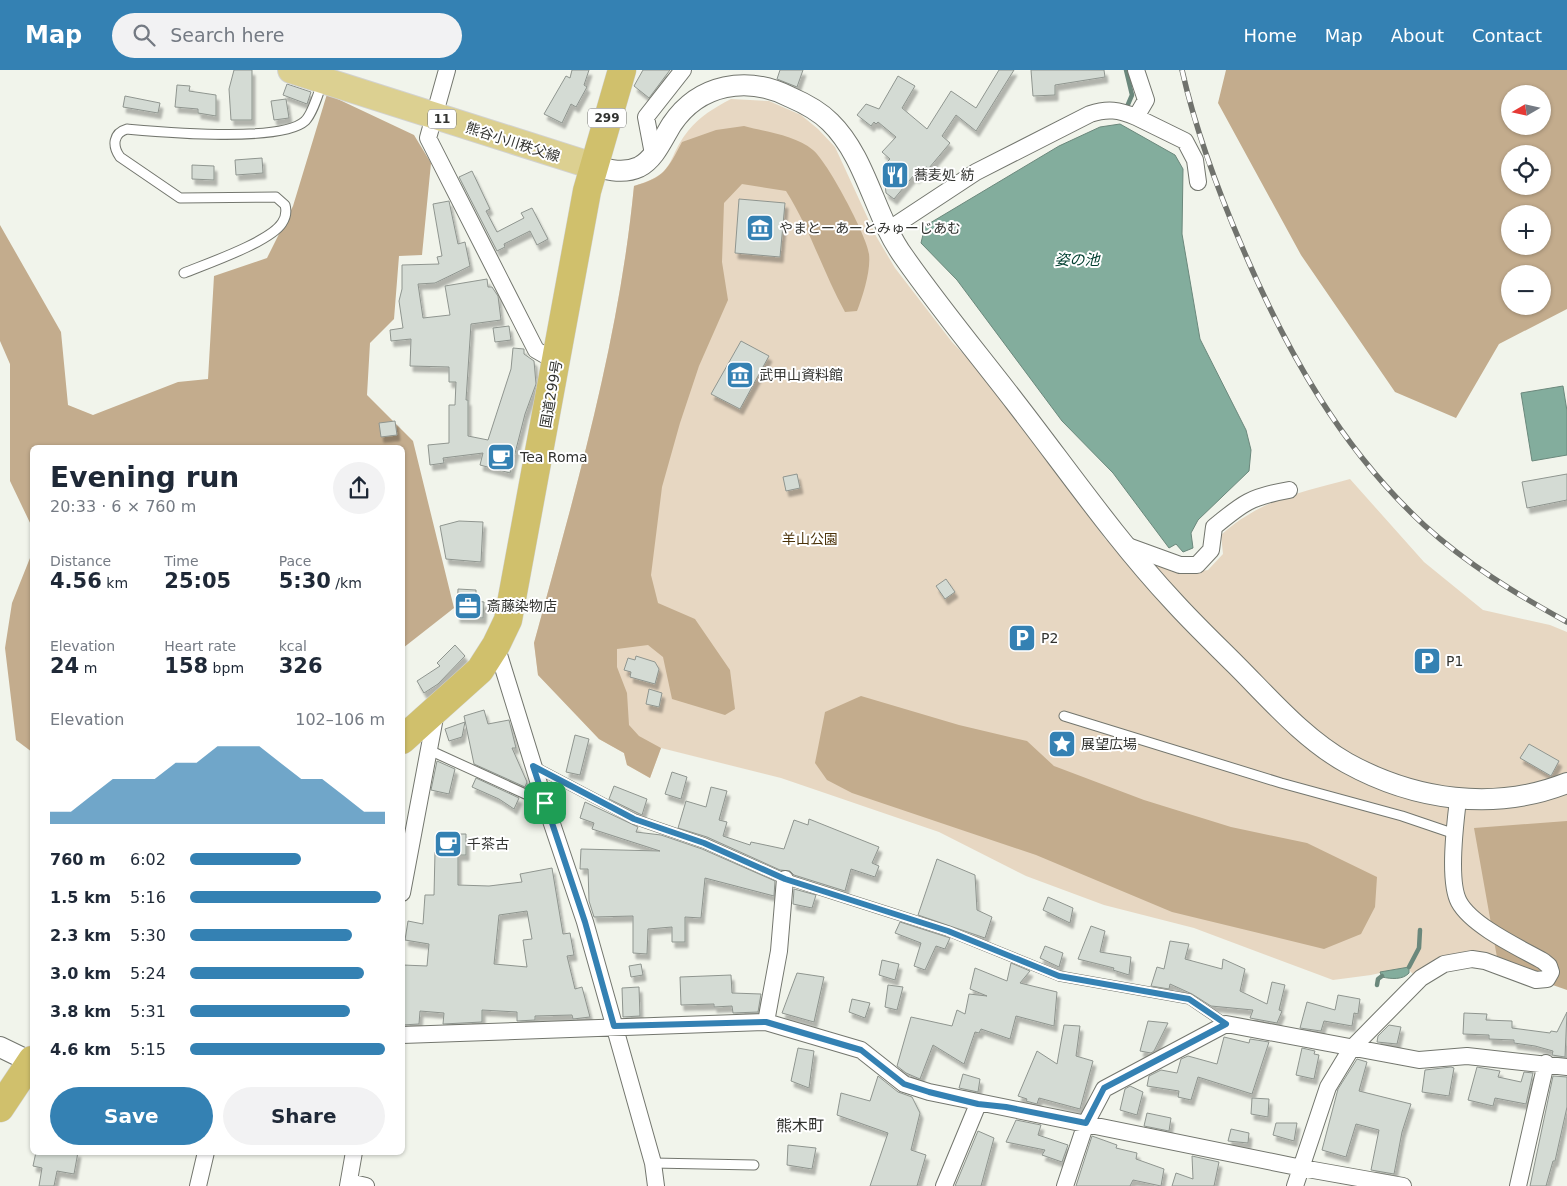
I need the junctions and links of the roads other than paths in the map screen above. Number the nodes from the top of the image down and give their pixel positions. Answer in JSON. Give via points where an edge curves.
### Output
{"nodes":[{"id":1,"x":291,"y":70,"type":"edge"},
{"id":2,"x":447,"y":70,"type":"edge"},
{"id":3,"x":622,"y":70,"type":"edge"},
{"id":4,"x":683,"y":70,"type":"edge"},
{"id":5,"x":1136,"y":70,"type":"edge"},
{"id":6,"x":323,"y":81,"type":"junction"},
{"id":7,"x":434,"y":117,"type":"junction"},
{"id":8,"x":1136,"y":117,"type":"junction"},
{"id":9,"x":653,"y":154,"type":"junction"},
{"id":10,"x":593,"y":166,"type":"junction"},
{"id":11,"x":1198,"y":182,"type":"dead end"},
{"id":12,"x":888,"y":230,"type":"junction"},
{"id":13,"x":184,"y":272,"type":"dead end"},
{"id":14,"x":557,"y":362,"type":"junction"},
{"id":15,"x":1289,"y":490,"type":"dead end"},
{"id":16,"x":1125,"y":545,"type":"junction"},
{"id":17,"x":496,"y":645,"type":"junction"},
{"id":18,"x":436,"y":712,"type":"junction"},
{"id":19,"x":1064,"y":716,"type":"dead end"},
{"id":20,"x":405,"y":738,"type":"edge"},
{"id":21,"x":429,"y":750,"type":"junction"},
{"id":22,"x":533,"y":766,"type":"junction"},
{"id":23,"x":1567,"y":783,"type":"edge"},
{"id":24,"x":1458,"y":800,"type":"junction"},
{"id":25,"x":545,"y":803,"type":"junction"},
{"id":26,"x":1454,"y":834,"type":"junction"},
{"id":27,"x":405,"y":877,"type":"edge"},
{"id":28,"x":785,"y":879,"type":"junction"},
{"id":29,"x":766,"y":1022,"type":"junction"},
{"id":30,"x":1226,"y":1024,"type":"junction"},
{"id":31,"x":614,"y":1026,"type":"junction"},
{"id":32,"x":405,"y":1035,"type":"edge"},
{"id":33,"x":0,"y":1048,"type":"edge"},
{"id":34,"x":1351,"y":1049,"type":"junction"},
{"id":35,"x":30,"y":1061,"type":"edge"},
{"id":36,"x":1546,"y":1063,"type":"junction"},
{"id":37,"x":30,"y":1065,"type":"edge"},
{"id":38,"x":1567,"y":1066,"type":"edge"},
{"id":39,"x":978,"y":1104,"type":"junction"},
{"id":40,"x":0,"y":1108,"type":"edge"},
{"id":41,"x":1086,"y":1123,"type":"junction"},
{"id":42,"x":205,"y":1155,"type":"edge"},
{"id":43,"x":353,"y":1155,"type":"edge"},
{"id":44,"x":653,"y":1163,"type":"junction"},
{"id":45,"x":754,"y":1166,"type":"dead end"},
{"id":46,"x":1302,"y":1168,"type":"junction"},
{"id":47,"x":348,"y":1184,"type":"edge"},
{"id":48,"x":198,"y":1186,"type":"edge"},
{"id":49,"x":366,"y":1186,"type":"edge"},
{"id":50,"x":656,"y":1186,"type":"edge"},
{"id":51,"x":944,"y":1186,"type":"edge"},
{"id":52,"x":1064,"y":1186,"type":"edge"},
{"id":53,"x":1294,"y":1186,"type":"edge"},
{"id":54,"x":1403,"y":1186,"type":"edge"},
{"id":55,"x":1518,"y":1186,"type":"edge"}],
"edges":[{"from":1,"to":6,"type":"main road","name":"熊谷小川秩父線","number":"11"},
{"from":2,"to":7,"type":"street"},
{"from":3,"to":10,"type":"highway","name":"国道299号","number":"299"},
{"from":4,"to":9,"type":"street","via":[[646,117]]},
{"from":5,"to":8,"type":"street","via":[[1146,100]]},
{"from":6,"to":7,"type":"main road","name":"熊谷小川秩父線","number":"11"},
{"from":6,"to":13,"type":"lane","via":[[307,120],[294,127],[266,133],[212,136],[127,129],[116,136],[115,150],[120,157],[180,198],[276,197],[285,205],[285,217],[275,231]]},
{"from":7,"to":10,"type":"main road","name":"熊谷小川秩父線","number":"11"},
{"from":7,"to":14,"type":"street","via":[[428,138],[536,350]]},
{"from":8,"to":11,"type":"street","via":[[1185,141],[1195,160]]},
{"from":8,"to":12,"type":"street","via":[[1109,109],[1090,114],[976,172]]},
{"from":9,"to":10,"type":"street","via":[[642,166],[626,171]]},
{"from":9,"to":12,"type":"street","via":[[683,108],[697,97],[728,85],[765,87],[787,95],[833,124],[855,156]]},
{"from":10,"to":14,"type":"highway","name":"国道299号","number":"299"},
{"from":12,"to":16,"type":"street","via":[[902,255]]},
{"from":14,"to":17,"type":"highway","name":"国道299号","number":"299","via":[[514,593],[508,620]]},
{"from":15,"to":16,"type":"street","via":[[1244,502],[1214,527],[1211,550],[1197,565],[1180,564]]},
{"from":16,"to":24,"type":"street","via":[[1173,601],[1311,736],[1344,761],[1387,783]]},
{"from":17,"to":18,"type":"highway","name":"国道299号","number":"299","via":[[480,670]]},
{"from":17,"to":22,"type":"street"},
{"from":18,"to":20,"type":"highway","name":"国道299号","number":"299"},
{"from":18,"to":21,"type":"street"},
{"from":19,"to":26,"type":"lane"},
{"from":21,"to":25,"type":"lane"},
{"from":21,"to":27,"type":"street"},
{"from":22,"to":25,"type":"street"},
{"from":22,"to":28,"type":"lane","via":[[634,819],[704,843]]},
{"from":23,"to":24,"type":"street","via":[[1513,799]]},
{"from":24,"to":26,"type":"street"},
{"from":25,"to":31,"type":"street","via":[[585,922]]},
{"from":26,"to":34,"type":"street","via":[[1454,877],[1458,901],[1485,926],[1544,960],[1551,972],[1547,979],[1536,980],[1485,961],[1472,959],[1444,964],[1422,978]]},
{"from":28,"to":29,"type":"street","via":[[779,951]]},
{"from":28,"to":30,"type":"lane","via":[[948,931],[1059,976],[1189,999]]},
{"from":29,"to":31,"type":"street"},
{"from":29,"to":39,"type":"street","via":[[861,1050],[904,1084]]},
{"from":30,"to":34,"type":"street"},
{"from":30,"to":41,"type":"street","via":[[1104,1088]]},
{"from":31,"to":32,"type":"street"},
{"from":31,"to":44,"type":"street"},
{"from":33,"to":35,"type":"street"},
{"from":34,"to":36,"type":"street","via":[[1419,1060],[1467,1056]]},
{"from":34,"to":46,"type":"street","via":[[1328,1087]]},
{"from":36,"to":38,"type":"street"},
{"from":36,"to":55,"type":"street"},
{"from":37,"to":40,"type":"highway"},
{"from":39,"to":41,"type":"street"},
{"from":39,"to":51,"type":"street"},
{"from":41,"to":46,"type":"street"},
{"from":41,"to":52,"type":"street"},
{"from":42,"to":48,"type":"street"},
{"from":43,"to":47,"type":"street"},
{"from":44,"to":45,"type":"lane"},
{"from":44,"to":50,"type":"street"},
{"from":46,"to":53,"type":"street"},
{"from":46,"to":54,"type":"street"},
{"from":47,"to":49,"type":"street"}]}
